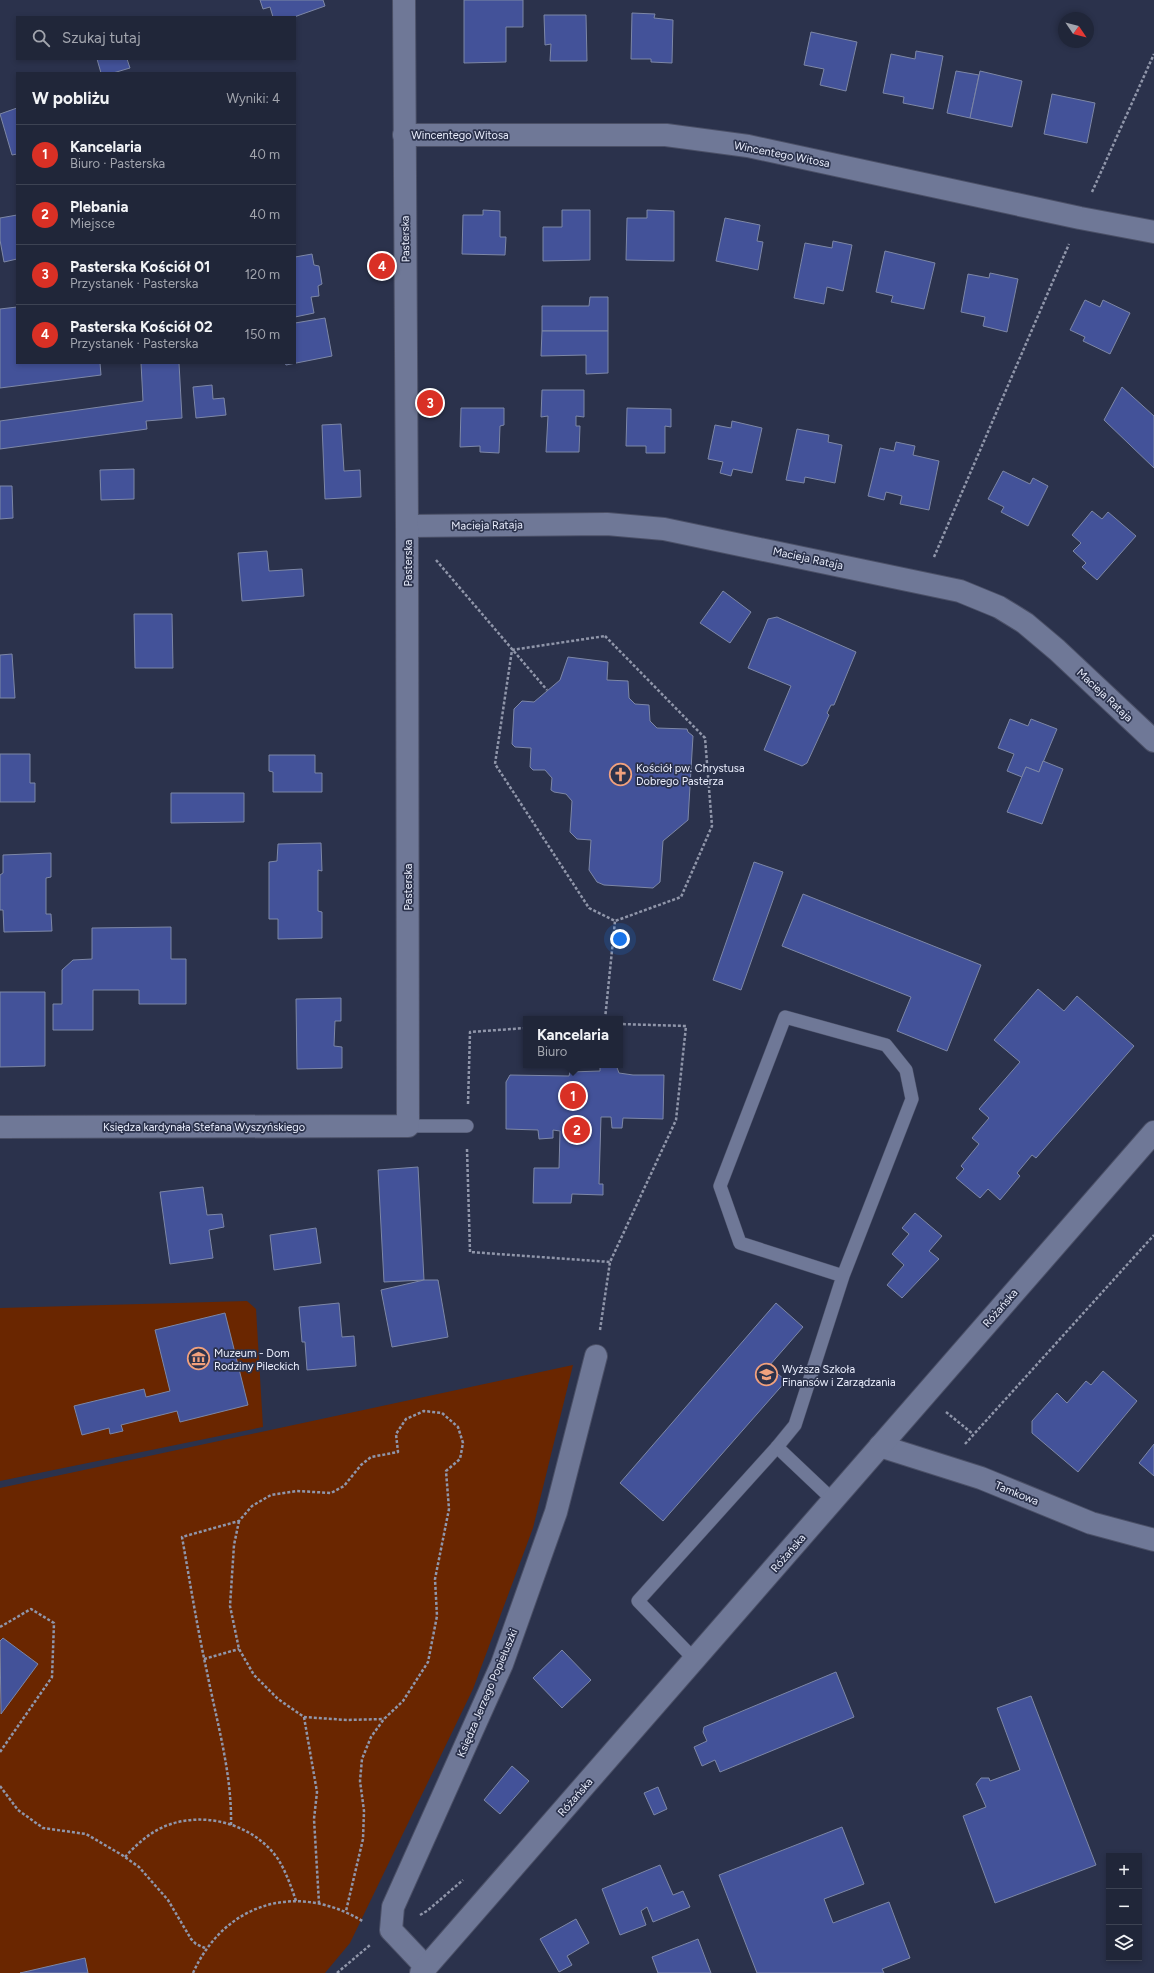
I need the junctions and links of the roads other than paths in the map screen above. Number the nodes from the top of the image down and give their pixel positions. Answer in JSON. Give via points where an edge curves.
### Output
{"nodes":[{"id":1,"x":404,"y":0,"type":"edge"},
{"id":2,"x":404,"y":135,"type":"junction"},
{"id":3,"x":1154,"y":232,"type":"edge"},
{"id":4,"x":408,"y":526,"type":"junction"},
{"id":5,"x":1154,"y":741,"type":"edge"},
{"id":6,"x":408,"y":1126,"type":"junction"},
{"id":7,"x":467,"y":1126,"type":"road end"},
{"id":8,"x":0,"y":1127,"type":"edge"},
{"id":9,"x":1154,"y":1132,"type":"edge"},
{"id":10,"x":843,"y":1276,"type":"junction"},
{"id":11,"x":596,"y":1356,"type":"road end"},
{"id":12,"x":880,"y":1446,"type":"junction"},
{"id":13,"x":777,"y":1447,"type":"junction"},
{"id":14,"x":833,"y":1500,"type":"junction"},
{"id":15,"x":1154,"y":1540,"type":"edge"},
{"id":16,"x":695,"y":1660,"type":"junction"},
{"id":17,"x":424,"y":1970,"type":"edge"}],
"edges":[{"from":1,"to":2,"type":"street","name":"Pasterska"},
{"from":2,"to":3,"type":"street","name":"Wincentego Witosa","via":[[666,135],[748,146]]},
{"from":2,"to":4,"type":"street","name":"Pasterska"},
{"from":4,"to":5,"type":"street","name":"Macieja Rataja","via":[[607,524],[664,529],[960,591],[998,607],[1025,623]]},
{"from":4,"to":6,"type":"street","name":"Pasterska"},
{"from":6,"to":7,"type":"lane"},
{"from":6,"to":8,"type":"street","name":"Księdza kardynała Stefana Wyszyńskiego"},
{"from":9,"to":12,"type":"street","name":"Różańska"},
{"from":10,"to":10,"type":"lane","via":[[912,1099],[906,1070],[886,1045],[785,1017],[720,1186],[740,1244]]},
{"from":10,"to":13,"type":"lane","via":[[795,1425]]},
{"from":11,"to":17,"type":"street","name":"Księdza Jerzego Popiełuszki","via":[[556,1512],[502,1664],[393,1907],[392,1930]]},
{"from":12,"to":14,"type":"street","name":"Różańska"},
{"from":12,"to":15,"type":"street","name":"Tamkowa","via":[[981,1478],[1091,1523]]},
{"from":13,"to":14,"type":"lane"},
{"from":13,"to":16,"type":"lane","via":[[638,1601]]},
{"from":14,"to":16,"type":"street","name":"Różańska"},
{"from":16,"to":17,"type":"street","name":"Różańska"}]}
